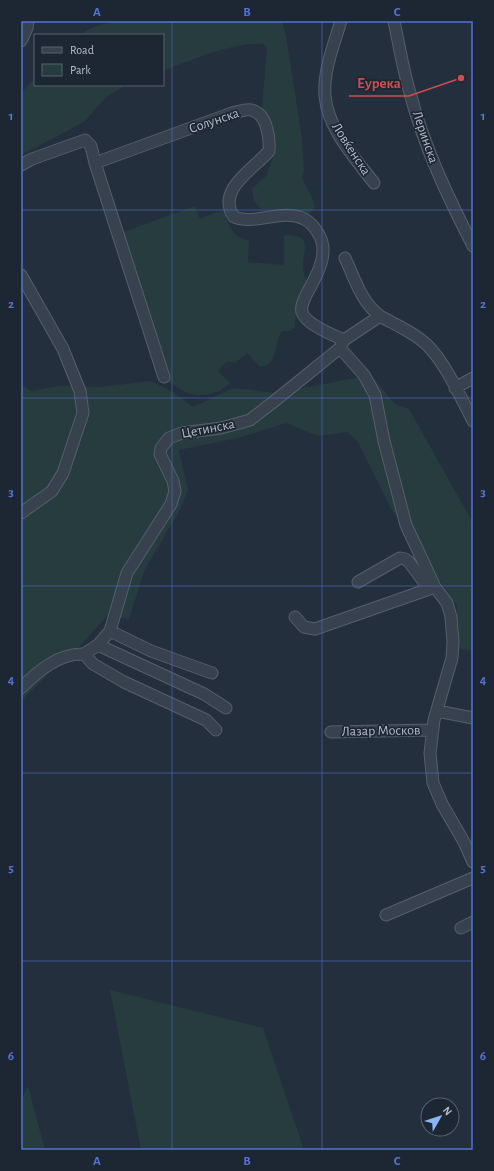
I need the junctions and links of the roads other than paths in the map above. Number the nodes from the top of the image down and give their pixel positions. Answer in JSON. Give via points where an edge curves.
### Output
{"nodes":[{"id":1,"x":28,"y":21,"type":"edge"},
{"id":2,"x":341,"y":21,"type":"edge"},
{"id":3,"x":394,"y":21,"type":"edge"},
{"id":4,"x":21,"y":41,"type":"edge"},
{"id":5,"x":95,"y":163,"type":"junction"},
{"id":6,"x":21,"y":165,"type":"edge"},
{"id":7,"x":374,"y":183,"type":"dead end"},
{"id":8,"x":473,"y":246,"type":"edge"},
{"id":9,"x":345,"y":258,"type":"dead end"},
{"id":10,"x":21,"y":275,"type":"edge"},
{"id":11,"x":374,"y":312,"type":"junction"},
{"id":12,"x":342,"y":344,"type":"junction"},
{"id":13,"x":164,"y":377,"type":"dead end"},
{"id":14,"x":473,"y":378,"type":"edge"},
{"id":15,"x":455,"y":388,"type":"junction"},
{"id":16,"x":473,"y":421,"type":"edge"},
{"id":17,"x":21,"y":513,"type":"edge"},
{"id":18,"x":358,"y":582,"type":"dead end"},
{"id":19,"x":432,"y":588,"type":"junction"},
{"id":20,"x":295,"y":617,"type":"dead end"},
{"id":21,"x":110,"y":631,"type":"junction"},
{"id":22,"x":98,"y":645,"type":"junction"},
{"id":23,"x":84,"y":654,"type":"junction"},
{"id":24,"x":212,"y":672,"type":"dead end"},
{"id":25,"x":21,"y":688,"type":"edge"},
{"id":26,"x":226,"y":708,"type":"dead end"},
{"id":27,"x":436,"y":711,"type":"junction"},
{"id":28,"x":473,"y":718,"type":"edge"},
{"id":29,"x":216,"y":730,"type":"dead end"},
{"id":30,"x":432,"y":730,"type":"junction"},
{"id":31,"x":331,"y":732,"type":"dead end"},
{"id":32,"x":473,"y":862,"type":"edge"},
{"id":33,"x":473,"y":878,"type":"edge"},
{"id":34,"x":386,"y":915,"type":"dead end"},
{"id":35,"x":473,"y":922,"type":"edge"},
{"id":36,"x":462,"y":928,"type":"dead end"}],
"edges":[{"from":1,"to":4,"type":"street","via":[[28,28]]},
{"from":2,"to":7,"type":"street","name":"Ловќенска","via":[[326,78],[327,108],[343,141]]},
{"from":3,"to":8,"type":"street","name":"Леринска","via":[[420,127],[436,169]]},
{"from":5,"to":6,"type":"street","via":[[91,146],[85,140]]},
{"from":5,"to":12,"type":"street","name":"Солунска","via":[[232,113],[253,110],[268,131],[269,150],[242,177],[230,195],[231,212],[239,219],[296,216],[313,226],[321,237],[322,258],[301,311],[309,322]]},
{"from":5,"to":13,"type":"street"},
{"from":9,"to":11,"type":"street","via":[[365,301]]},
{"from":10,"to":17,"type":"street","via":[[63,349],[80,391],[83,413],[63,473],[52,491]]},
{"from":11,"to":12,"type":"street"},
{"from":11,"to":15,"type":"street","via":[[429,347]]},
{"from":12,"to":19,"type":"street","via":[[364,375],[374,395],[406,525]]},
{"from":12,"to":21,"type":"street","name":"Цетинска","via":[[250,420],[221,428],[182,433],[169,438],[161,448],[160,454],[175,491],[171,504],[127,574]]},
{"from":14,"to":15,"type":"street"},
{"from":15,"to":16,"type":"street"},
{"from":18,"to":19,"type":"street","via":[[400,558],[409,562]]},
{"from":19,"to":20,"type":"street","via":[[315,629],[304,627]]},
{"from":19,"to":27,"type":"street","via":[[447,603],[453,642],[452,658]]},
{"from":21,"to":22,"type":"street","name":"Цетинска"},
{"from":21,"to":24,"type":"street","via":[[151,651]]},
{"from":22,"to":23,"type":"street","name":"Цетинска"},
{"from":22,"to":26,"type":"street","via":[[204,694]]},
{"from":23,"to":25,"type":"street","name":"Цетинска","via":[[75,654],[55,661]]},
{"from":23,"to":29,"type":"street","via":[[93,664],[124,682],[206,720]]},
{"from":27,"to":28,"type":"street"},
{"from":27,"to":30,"type":"street"},
{"from":30,"to":31,"type":"street","name":"Лазар Москов"},
{"from":30,"to":32,"type":"street","via":[[430,753],[433,783]]},
{"from":33,"to":34,"type":"street"},
{"from":35,"to":36,"type":"street"}]}
